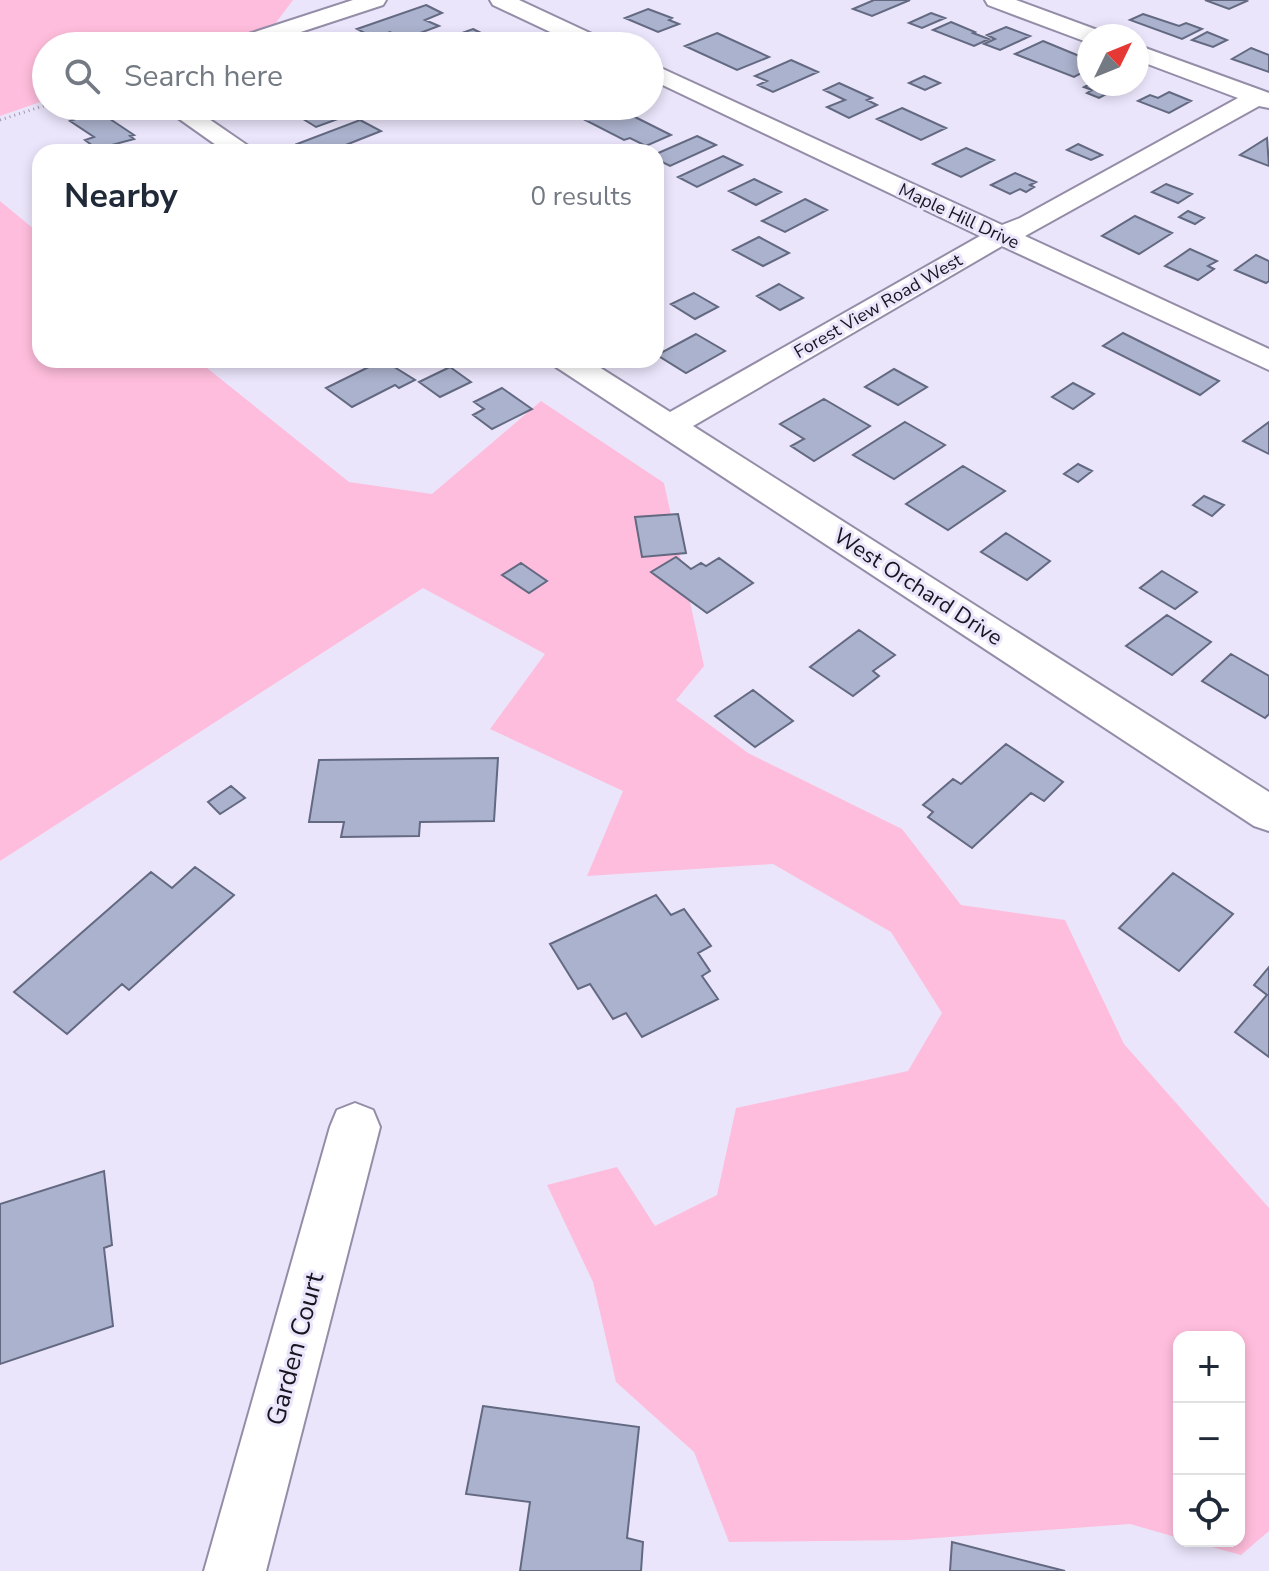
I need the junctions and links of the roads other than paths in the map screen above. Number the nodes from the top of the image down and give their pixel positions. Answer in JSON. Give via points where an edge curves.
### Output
{"nodes":[{"id":1,"x":375,"y":0,"type":"edge"},
{"id":2,"x":501,"y":0,"type":"edge"},
{"id":3,"x":996,"y":0,"type":"edge"},
{"id":4,"x":1075,"y":7,"type":"dead end"},
{"id":5,"x":1049,"y":20,"type":"junction"},
{"id":6,"x":1077,"y":30,"type":"edge"},
{"id":7,"x":278,"y":32,"type":"edge"},
{"id":8,"x":569,"y":32,"type":"edge"},
{"id":9,"x":1149,"y":56,"type":"edge"},
{"id":10,"x":664,"y":77,"type":"edge"},
{"id":11,"x":1263,"y":99,"type":"edge"},
{"id":12,"x":195,"y":120,"type":"edge"},
{"id":13,"x":232,"y":144,"type":"edge"},
{"id":14,"x":1001,"y":235,"type":"junction"},
{"id":15,"x":1269,"y":361,"type":"edge"},
{"id":16,"x":579,"y":368,"type":"edge"},
{"id":17,"x":670,"y":426,"type":"junction"},
{"id":18,"x":1269,"y":814,"type":"edge"},
{"id":19,"x":355,"y":1127,"type":"dead end"},
{"id":20,"x":235,"y":1571,"type":"edge"}],
"edges":[{"from":1,"to":7,"type":"street"},
{"from":2,"to":8,"type":"street"},
{"from":3,"to":5,"type":"street"},
{"from":4,"to":5,"type":"street"},
{"from":5,"to":6,"type":"street"},
{"from":9,"to":11,"type":"street"},
{"from":10,"to":14,"type":"street","name":"Maple Hill Drive"},
{"from":11,"to":14,"type":"street","name":"Forest View Road West"},
{"from":12,"to":13,"type":"street"},
{"from":14,"to":15,"type":"street","name":"Maple Hill Drive"},
{"from":14,"to":17,"type":"street","name":"Forest View Road West"},
{"from":16,"to":17,"type":"street","name":"West Orchard Drive"},
{"from":17,"to":18,"type":"street","name":"West Orchard Drive"},
{"from":19,"to":20,"type":"street","name":"Garden Court"}]}
